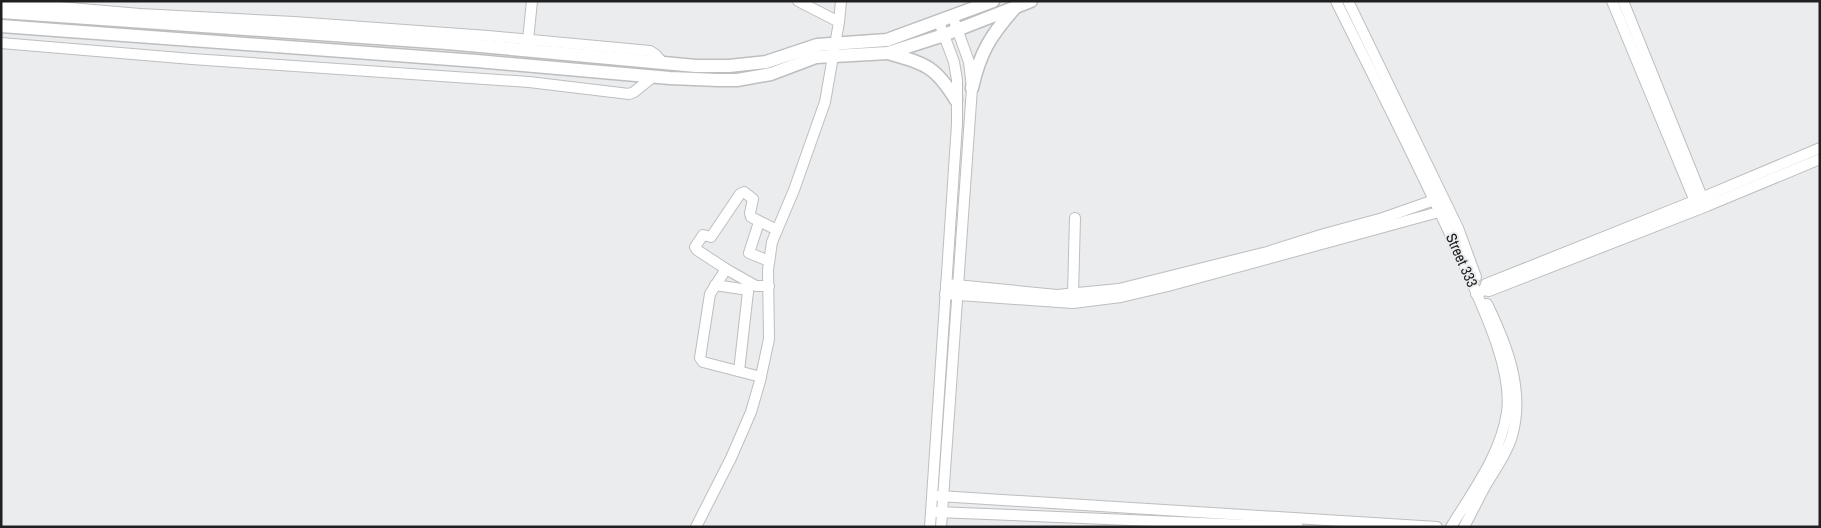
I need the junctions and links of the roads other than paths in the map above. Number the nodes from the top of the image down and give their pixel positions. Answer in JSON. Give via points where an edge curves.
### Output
{"nodes":[{"id":1,"x":532,"y":1,"type":"edge"},
{"id":2,"x":798,"y":1,"type":"edge"},
{"id":3,"x":840,"y":1,"type":"edge"},
{"id":4,"x":993,"y":1,"type":"edge"},
{"id":5,"x":1031,"y":1,"type":"edge"},
{"id":6,"x":1336,"y":1,"type":"edge"},
{"id":7,"x":1348,"y":1,"type":"edge"},
{"id":8,"x":1612,"y":1,"type":"edge"},
{"id":9,"x":1623,"y":1,"type":"edge"},
{"id":10,"x":4,"y":4,"type":"edge"},
{"id":11,"x":75,"y":5,"type":"edge"},
{"id":12,"x":1016,"y":7,"type":"junction"},
{"id":13,"x":953,"y":17,"type":"junction"},
{"id":14,"x":839,"y":22,"type":"junction"},
{"id":15,"x":939,"y":22,"type":"junction"},
{"id":16,"x":1,"y":26,"type":"edge"},
{"id":17,"x":957,"y":30,"type":"junction"},
{"id":18,"x":944,"y":35,"type":"junction"},
{"id":19,"x":528,"y":40,"type":"junction"},
{"id":20,"x":1,"y":43,"type":"edge"},
{"id":21,"x":833,"y":50,"type":"junction"},
{"id":22,"x":888,"y":53,"type":"junction"},
{"id":23,"x":662,"y":62,"type":"junction"},
{"id":24,"x":654,"y":76,"type":"junction"},
{"id":25,"x":972,"y":88,"type":"junction"},
{"id":26,"x":956,"y":100,"type":"junction"},
{"id":27,"x":1820,"y":148,"type":"edge"},
{"id":28,"x":1820,"y":159,"type":"edge"},
{"id":29,"x":1439,"y":199,"type":"junction"},
{"id":30,"x":1700,"y":203,"type":"junction"},
{"id":31,"x":1445,"y":211,"type":"junction"},
{"id":32,"x":1075,"y":218,"type":"dead end"},
{"id":33,"x":759,"y":222,"type":"junction"},
{"id":34,"x":777,"y":230,"type":"junction"},
{"id":35,"x":769,"y":261,"type":"junction"},
{"id":36,"x":726,"y":269,"type":"junction"},
{"id":37,"x":715,"y":285,"type":"junction"},
{"id":38,"x":748,"y":286,"type":"junction"},
{"id":39,"x":769,"y":286,"type":"junction"},
{"id":40,"x":946,"y":289,"type":"junction"},
{"id":41,"x":958,"y":290,"type":"junction"},
{"id":42,"x":1481,"y":293,"type":"junction"},
{"id":43,"x":1073,"y":294,"type":"junction"},
{"id":44,"x":739,"y":371,"type":"junction"},
{"id":45,"x":761,"y":377,"type":"junction"},
{"id":46,"x":932,"y":496,"type":"junction"},
{"id":47,"x":944,"y":496,"type":"junction"},
{"id":48,"x":930,"y":512,"type":"junction"},
{"id":49,"x":942,"y":512,"type":"junction"},
{"id":50,"x":696,"y":527,"type":"edge"},
{"id":51,"x":930,"y":527,"type":"edge"},
{"id":52,"x":941,"y":527,"type":"edge"},
{"id":53,"x":1298,"y":527,"type":"edge"},
{"id":54,"x":1437,"y":527,"type":"edge"},
{"id":55,"x":1452,"y":527,"type":"edge"},
{"id":56,"x":1464,"y":527,"type":"edge"}],
"edges":[{"from":1,"to":19,"type":"street"},
{"from":2,"to":14,"type":"street"},
{"from":3,"to":14,"type":"street"},
{"from":4,"to":13,"type":"main road"},
{"from":5,"to":12,"type":"main road"},
{"from":6,"to":29,"type":"street"},
{"from":7,"to":29,"type":"street"},
{"from":8,"to":30,"type":"street"},
{"from":9,"to":30,"type":"street"},
{"from":10,"to":11,"type":"street"},
{"from":10,"to":23,"type":"main road"},
{"from":11,"to":19,"type":"street","via":[[140,14]]},
{"from":12,"to":17,"type":"main road"},
{"from":12,"to":25,"type":"main road","via":[[987,43]]},
{"from":13,"to":15,"type":"main road"},
{"from":13,"to":17,"type":"street"},
{"from":14,"to":21,"type":"street"},
{"from":15,"to":18,"type":"street"},
{"from":15,"to":21,"type":"main road","via":[[887,40]]},
{"from":16,"to":24,"type":"main road"},
{"from":17,"to":18,"type":"main road"},
{"from":17,"to":25,"type":"street","via":[[969,62]]},
{"from":18,"to":22,"type":"main road"},
{"from":18,"to":26,"type":"street","via":[[954,62]]},
{"from":19,"to":23,"type":"street","via":[[650,51]]},
{"from":20,"to":24,"type":"street","via":[[529,82],[629,94]]},
{"from":21,"to":22,"type":"main road"},
{"from":21,"to":23,"type":"main road","via":[[809,47],[766,62],[729,66]]},
{"from":21,"to":24,"type":"main road","via":[[771,74],[737,80]]},
{"from":21,"to":34,"type":"street","via":[[816,129]]},
{"from":22,"to":26,"type":"main road","via":[[931,68]]},
{"from":25,"to":41,"type":"street"},
{"from":26,"to":40,"type":"street"},
{"from":27,"to":30,"type":"street"},
{"from":28,"to":30,"type":"street"},
{"from":29,"to":31,"type":"street"},
{"from":29,"to":43,"type":"street","via":[[1249,257],[1119,289]]},
{"from":30,"to":42,"type":"street","via":[[1486,284]]},
{"from":31,"to":41,"type":"street","via":[[1121,297],[1074,303]]},
{"from":31,"to":42,"type":"street","via":[[1458,228]]},
{"from":32,"to":43,"type":"street"},
{"from":33,"to":34,"type":"street"},
{"from":33,"to":35,"type":"street","via":[[749,253]]},
{"from":33,"to":36,"type":"street","via":[[751,217],[753,199],[744,192],[711,237],[703,235],[695,247],[697,250]]},
{"from":34,"to":35,"type":"street"},
{"from":35,"to":39,"type":"street"},
{"from":36,"to":37,"type":"street"},
{"from":36,"to":38,"type":"street"},
{"from":37,"to":38,"type":"street"},
{"from":37,"to":44,"type":"street","via":[[710,294],[700,359]]},
{"from":38,"to":39,"type":"street"},
{"from":38,"to":44,"type":"street"},
{"from":39,"to":45,"type":"street","via":[[769,339]]},
{"from":40,"to":41,"type":"street"},
{"from":40,"to":46,"type":"street"},
{"from":41,"to":43,"type":"street"},
{"from":41,"to":47,"type":"street"},
{"from":42,"to":55,"type":"street","name":"Street 333","via":[[1504,371],[1508,410],[1492,459]]},
{"from":42,"to":56,"type":"street","name":"Street 333","via":[[1510,363],[1516,389],[1516,412],[1512,436],[1503,457]]},
{"from":44,"to":45,"type":"street"},
{"from":45,"to":50,"type":"street","via":[[751,412]]},
{"from":46,"to":47,"type":"street"},
{"from":46,"to":48,"type":"street"},
{"from":47,"to":49,"type":"street"},
{"from":47,"to":54,"type":"street"},
{"from":48,"to":49,"type":"street"},
{"from":48,"to":51,"type":"street"},
{"from":49,"to":52,"type":"street"},
{"from":49,"to":53,"type":"street"}]}
